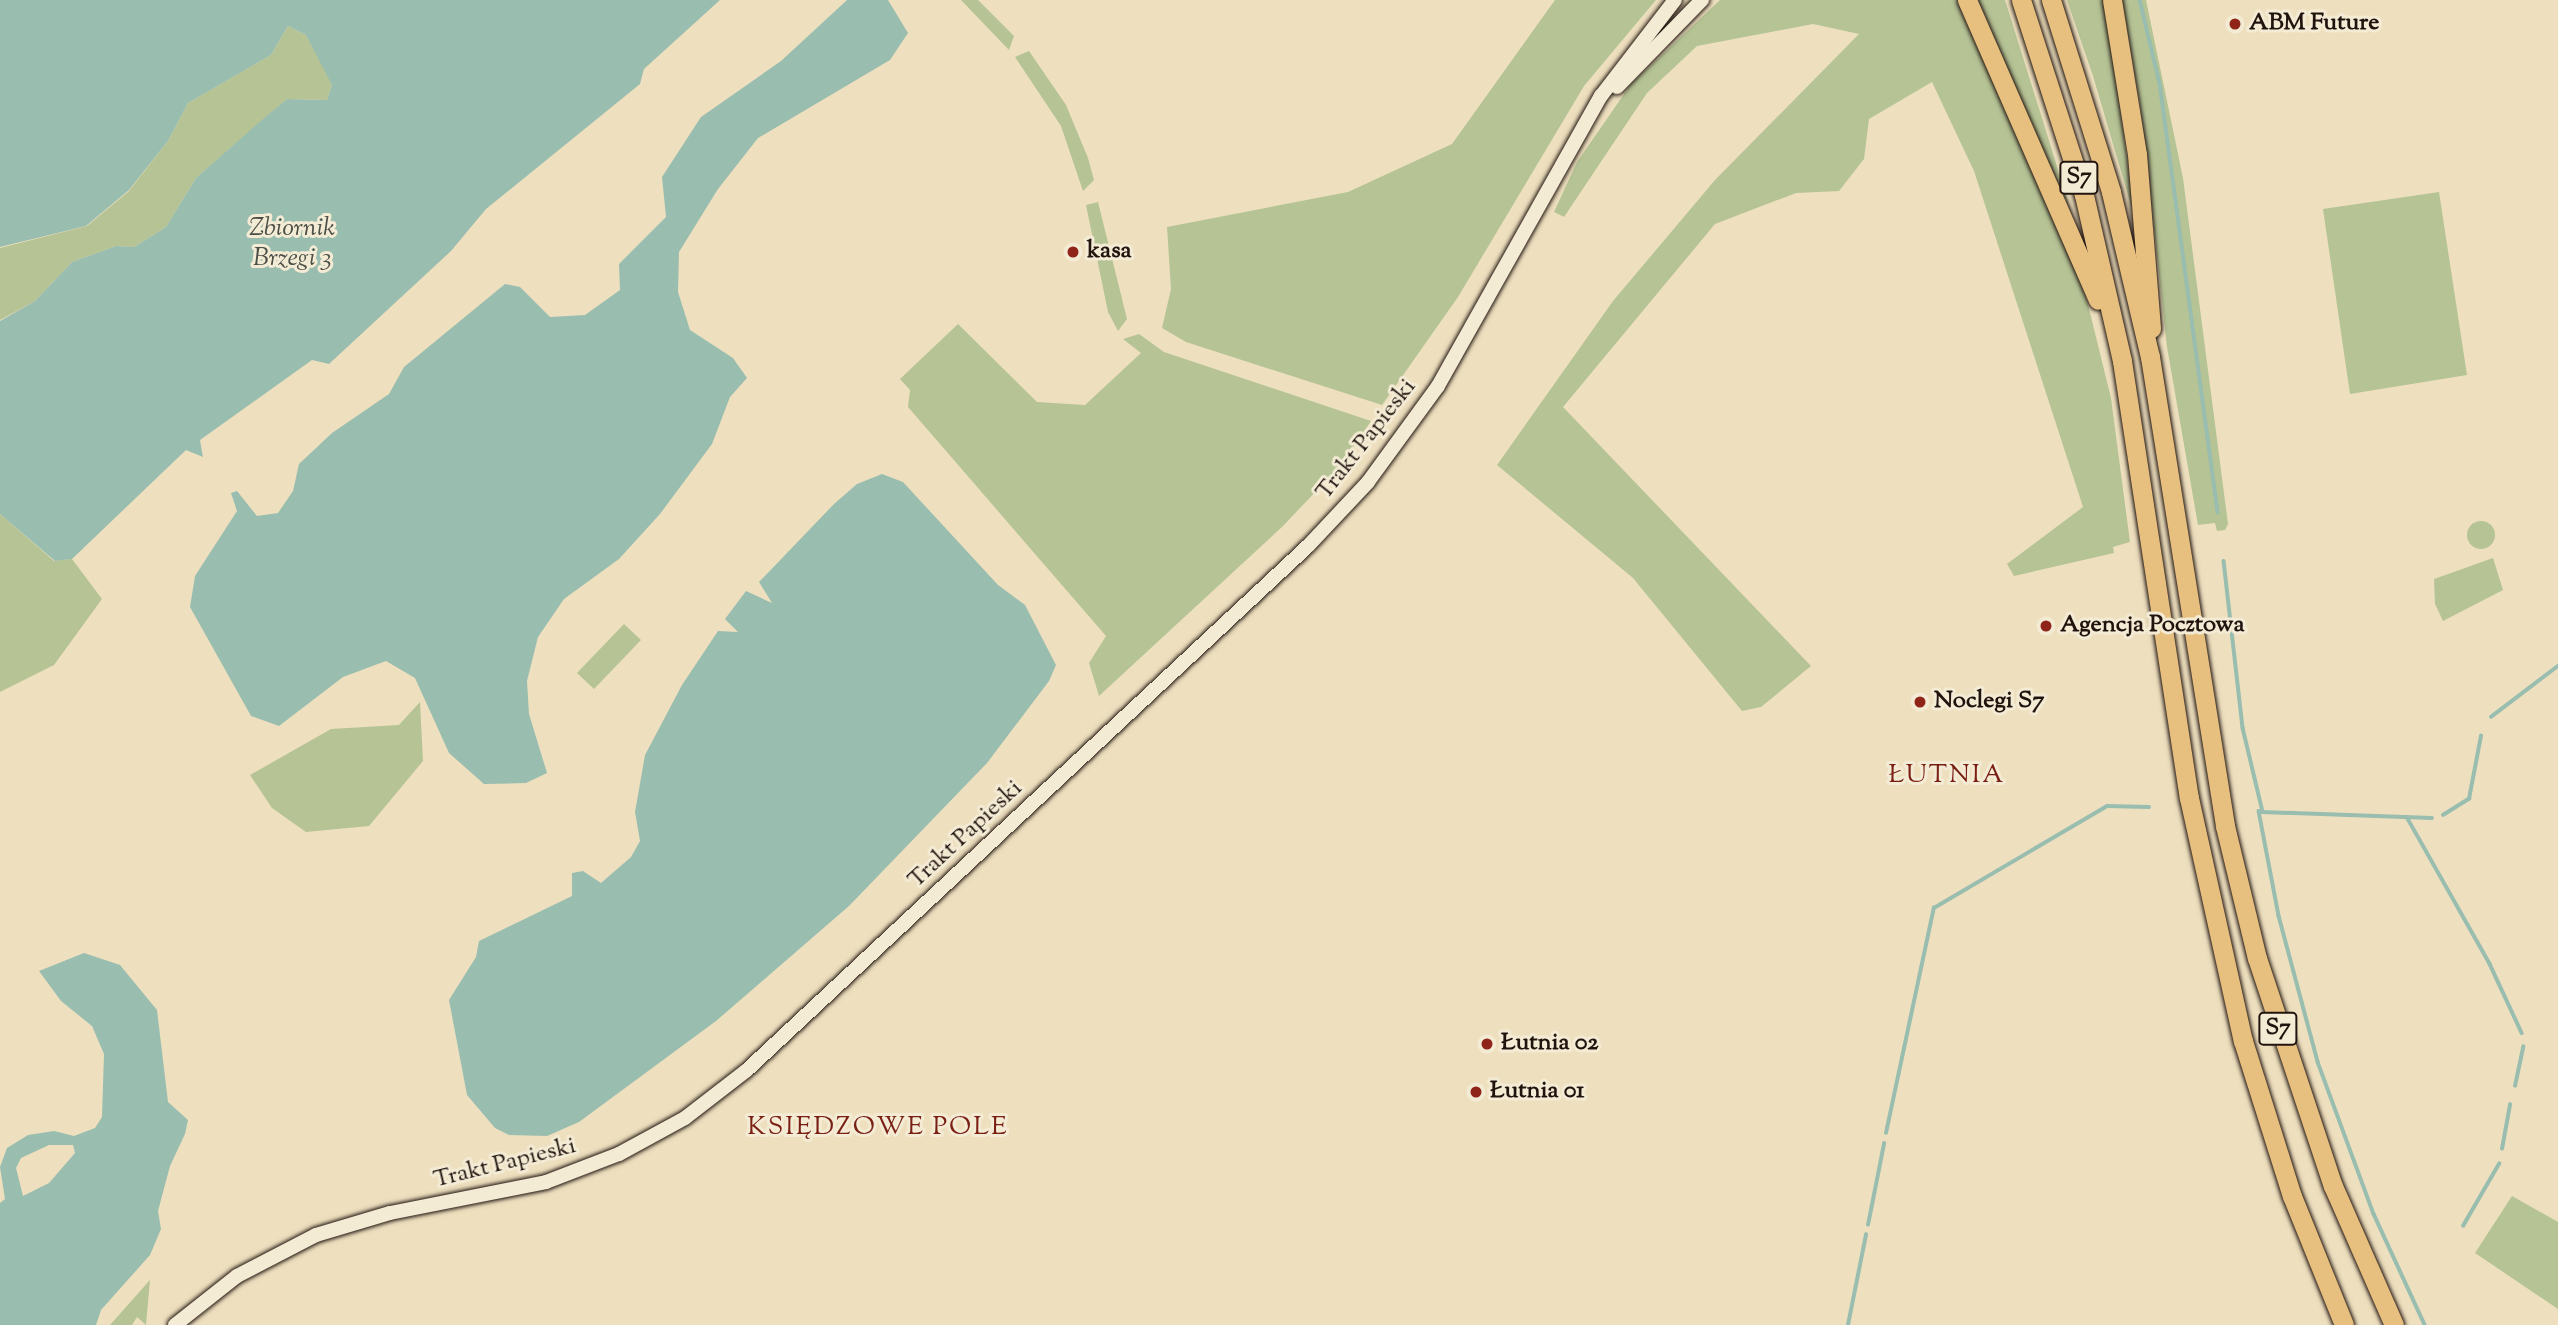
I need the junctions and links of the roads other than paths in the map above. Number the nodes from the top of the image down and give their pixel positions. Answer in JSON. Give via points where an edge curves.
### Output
{"nodes":[{"id":1,"x":1675,"y":0,"type":"edge"},
{"id":2,"x":1702,"y":0,"type":"edge"},
{"id":3,"x":1967,"y":0,"type":"edge"},
{"id":4,"x":2021,"y":0,"type":"edge"},
{"id":5,"x":2051,"y":0,"type":"edge"},
{"id":6,"x":2112,"y":0,"type":"edge"},
{"id":7,"x":1587,"y":122,"type":"junction"},
{"id":8,"x":2150,"y":357,"type":"junction"},
{"id":9,"x":2122,"y":361,"type":"junction"},
{"id":10,"x":175,"y":1325,"type":"edge"},
{"id":11,"x":2344,"y":1325,"type":"edge"},
{"id":12,"x":2394,"y":1325,"type":"edge"}],
"edges":[{"from":1,"to":7,"type":"street","name":"Trakt Papieski","via":[[1616,74]]},
{"from":2,"to":7,"type":"street","name":"Trakt Papieski"},
{"from":3,"to":9,"type":"highway","via":[[2052,185]]},
{"from":4,"to":9,"type":"highway","number":"S7","via":[[2084,195]]},
{"from":5,"to":8,"type":"highway","number":"S7","via":[[2111,192]]},
{"from":6,"to":8,"type":"highway","via":[[2137,154],[2152,300]]},
{"from":7,"to":10,"type":"street","name":"Trakt Papieski","via":[[1438,386],[1339,515],[728,1087],[660,1133],[586,1168],[512,1190],[383,1215],[303,1241],[237,1276]]},
{"from":8,"to":12,"type":"highway","number":"S7","via":[[2225,826],[2257,958],[2329,1174]]},
{"from":9,"to":11,"type":"highway","number":"S7","via":[[2202,870],[2260,1102]]}]}
